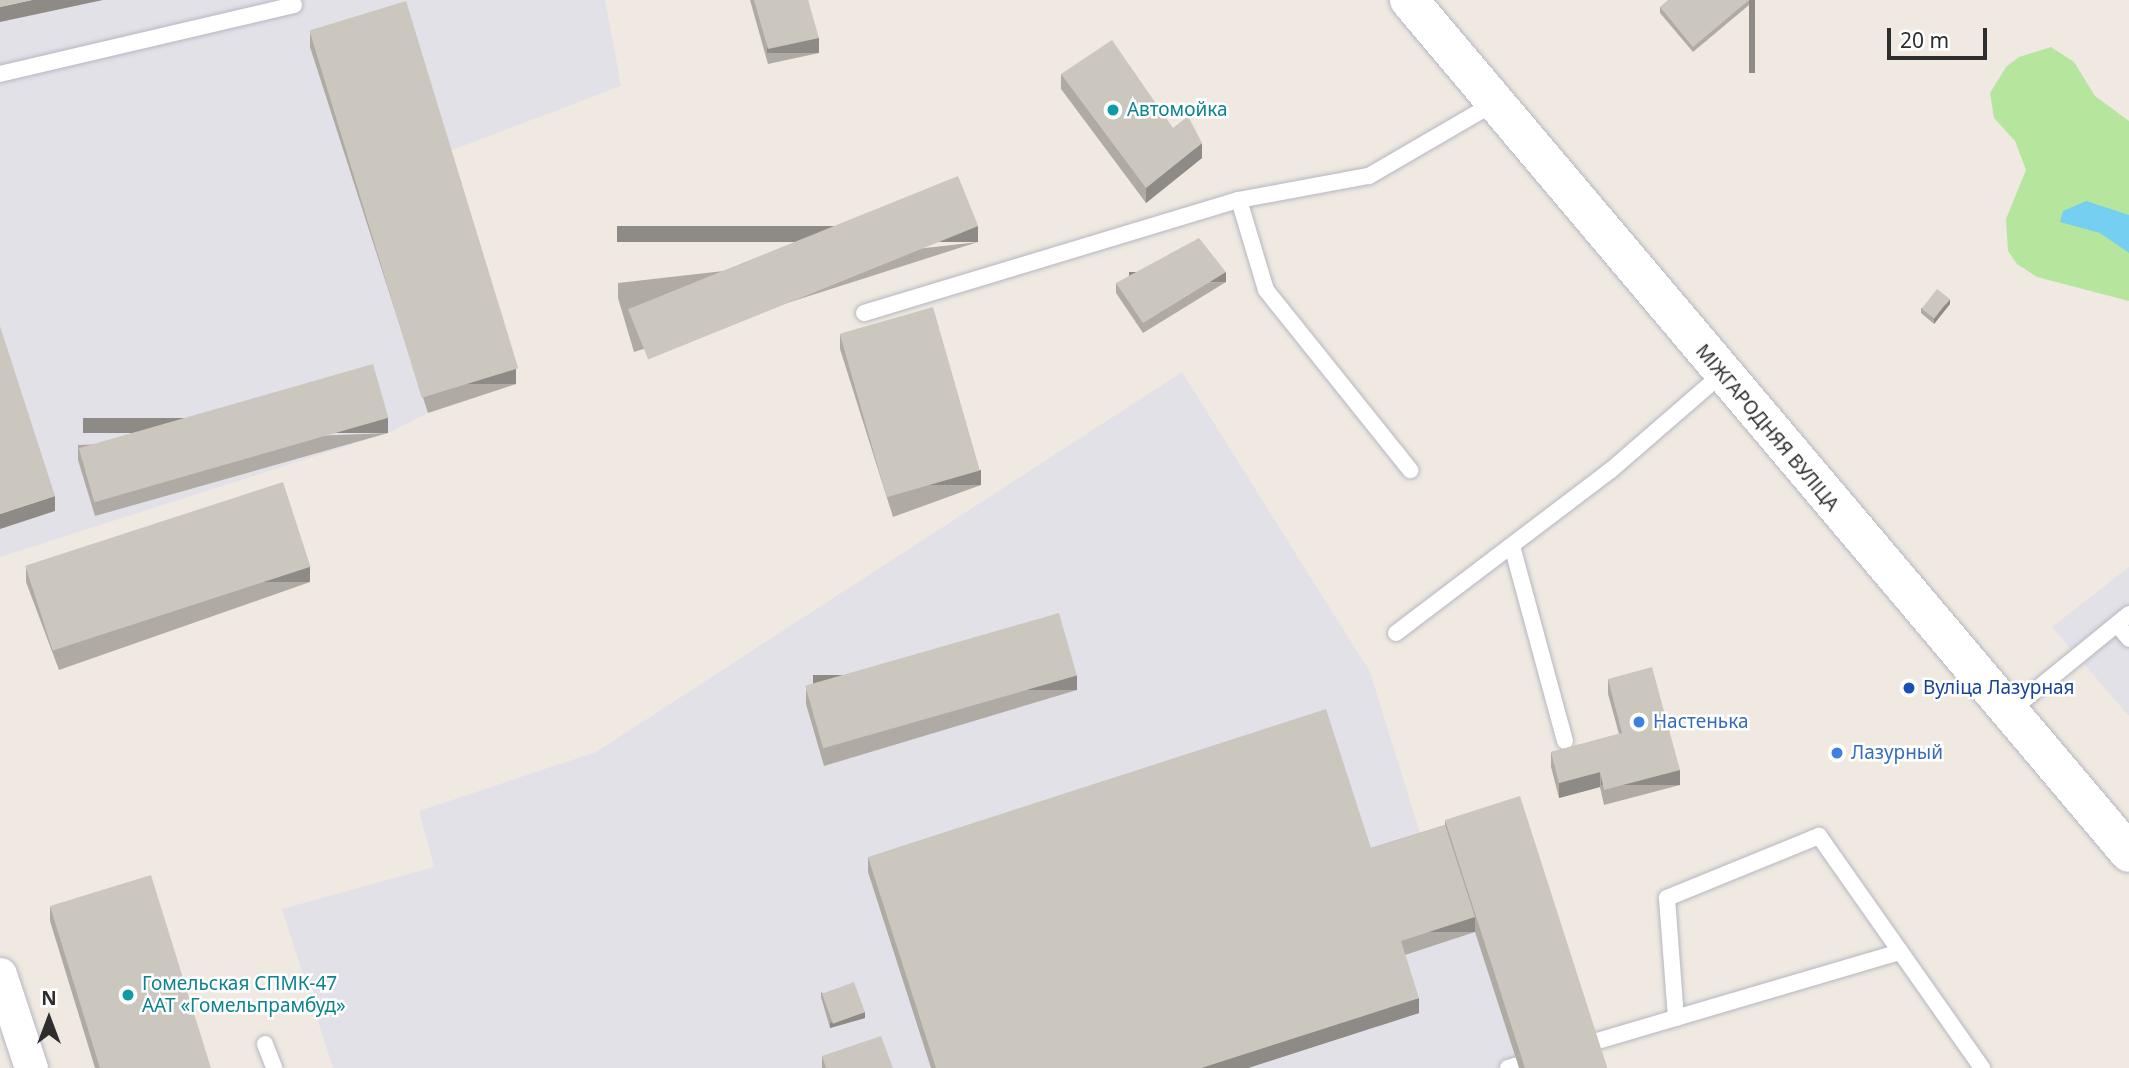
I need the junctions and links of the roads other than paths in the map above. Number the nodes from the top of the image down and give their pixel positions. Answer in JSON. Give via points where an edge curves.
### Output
{"nodes":[{"id":1,"x":1409,"y":0,"type":"edge"},
{"id":2,"x":294,"y":5,"type":"dead end"},
{"id":3,"x":0,"y":74,"type":"edge"},
{"id":4,"x":1496,"y":102,"type":"junction"},
{"id":5,"x":1239,"y":200,"type":"junction"},
{"id":6,"x":864,"y":313,"type":"dead end"},
{"id":7,"x":1722,"y":374,"type":"junction"},
{"id":8,"x":1410,"y":470,"type":"dead end"},
{"id":9,"x":1512,"y":545,"type":"junction"},
{"id":10,"x":2123,"y":619,"type":"edge"},
{"id":11,"x":1396,"y":633,"type":"dead end"},
{"id":12,"x":2129,"y":639,"type":"edge"},
{"id":13,"x":2008,"y":713,"type":"junction"},
{"id":14,"x":1565,"y":741,"type":"dead end"},
{"id":15,"x":2129,"y":853,"type":"edge"},
{"id":16,"x":1900,"y":952,"type":"junction"},
{"id":17,"x":0,"y":974,"type":"edge"},
{"id":18,"x":1676,"y":1018,"type":"junction"},
{"id":19,"x":1594,"y":1042,"type":"edge"},
{"id":20,"x":265,"y":1044,"type":"dead end"},
{"id":21,"x":31,"y":1068,"type":"edge"},
{"id":22,"x":275,"y":1068,"type":"edge"},
{"id":23,"x":1982,"y":1068,"type":"edge"}],
"edges":[{"from":1,"to":4,"type":"main road","name":"МІЖГАРОДНЯЯ ВУЛІЦА"},
{"from":2,"to":3,"type":"lane"},
{"from":4,"to":5,"type":"lane","via":[[1369,176]]},
{"from":4,"to":7,"type":"main road","name":"МІЖГАРОДНЯЯ ВУЛІЦА"},
{"from":5,"to":6,"type":"lane"},
{"from":5,"to":8,"type":"lane","via":[[1266,289]]},
{"from":7,"to":9,"type":"lane","via":[[1611,470]]},
{"from":7,"to":13,"type":"main road","name":"МІЖГАРОДНЯЯ ВУЛІЦА"},
{"from":9,"to":11,"type":"lane"},
{"from":9,"to":14,"type":"lane"},
{"from":10,"to":12,"type":"lane"},
{"from":10,"to":13,"type":"lane"},
{"from":13,"to":15,"type":"main road","name":"МІЖГАРОДНЯЯ ВУЛІЦА"},
{"from":16,"to":18,"type":"lane"},
{"from":16,"to":18,"type":"lane","via":[[1819,836],[1667,898]]},
{"from":16,"to":23,"type":"lane"},
{"from":17,"to":21,"type":"street"},
{"from":18,"to":19,"type":"lane"},
{"from":20,"to":22,"type":"lane"}]}
